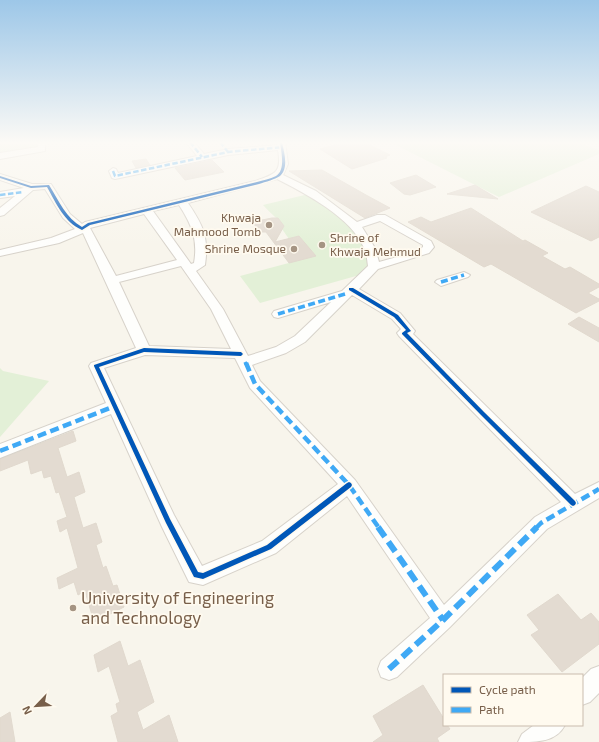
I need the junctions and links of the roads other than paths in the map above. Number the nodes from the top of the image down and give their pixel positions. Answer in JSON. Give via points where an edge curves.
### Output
{"nodes":[{"id":1,"x":276,"y":177,"type":"edge"},
{"id":2,"x":279,"y":177,"type":"edge"},
{"id":3,"x":1,"y":179,"type":"edge"},
{"id":4,"x":27,"y":189,"type":"junction"},
{"id":5,"x":0,"y":194,"type":"edge"},
{"id":6,"x":182,"y":202,"type":"junction"},
{"id":7,"x":147,"y":210,"type":"junction"},
{"id":8,"x":0,"y":212,"type":"edge"},
{"id":9,"x":356,"y":226,"type":"junction"},
{"id":10,"x":82,"y":229,"type":"junction"},
{"id":11,"x":0,"y":253,"type":"edge"},
{"id":12,"x":185,"y":266,"type":"junction"},
{"id":13,"x":374,"y":268,"type":"junction"},
{"id":14,"x":464,"y":275,"type":"dead end"},
{"id":15,"x":112,"y":280,"type":"junction"},
{"id":16,"x":441,"y":282,"type":"dead end"},
{"id":17,"x":348,"y":292,"type":"junction"},
{"id":18,"x":278,"y":314,"type":"dead end"},
{"id":19,"x":144,"y":350,"type":"junction"},
{"id":20,"x":243,"y":358,"type":"junction"},
{"id":21,"x":115,"y":406,"type":"junction"},
{"id":22,"x":0,"y":450,"type":"edge"},
{"id":23,"x":349,"y":485,"type":"junction"},
{"id":24,"x":599,"y":489,"type":"edge"},
{"id":25,"x":573,"y":503,"type":"junction"},
{"id":26,"x":443,"y":620,"type":"junction"},
{"id":27,"x":389,"y":669,"type":"dead end"},
{"id":28,"x":599,"y":677,"type":"edge"},
{"id":29,"x":583,"y":693,"type":"edge"},
{"id":30,"x":552,"y":726,"type":"edge"},
{"id":31,"x":530,"y":742,"type":"edge"}],
"edges":[{"from":1,"to":6,"type":"street","via":[[258,184]]},
{"from":2,"to":9,"type":"street","via":[[314,193]]},
{"from":3,"to":4,"type":"street"},
{"from":4,"to":5,"type":"street"},
{"from":4,"to":8,"type":"street"},
{"from":4,"to":10,"type":"street","via":[[48,186],[63,212]]},
{"from":6,"to":7,"type":"street"},
{"from":6,"to":12,"type":"street","via":[[200,228],[202,253],[199,265]]},
{"from":7,"to":10,"type":"street","via":[[89,224]]},
{"from":7,"to":12,"type":"street"},
{"from":9,"to":13,"type":"street","via":[[370,248]]},
{"from":9,"to":13,"type":"street","via":[[381,217],[427,243],[429,247],[419,254]]},
{"from":10,"to":11,"type":"street","via":[[49,242]]},
{"from":10,"to":15,"type":"street","via":[[89,233]]},
{"from":12,"to":15,"type":"street"},
{"from":12,"to":20,"type":"street","via":[[217,309]]},
{"from":13,"to":17,"type":"street"},
{"from":14,"to":16,"type":"street"},
{"from":15,"to":19,"type":"street"},
{"from":17,"to":18,"type":"street"},
{"from":17,"to":20,"type":"street","via":[[300,339],[281,350]]},
{"from":17,"to":25,"type":"street","via":[[396,316],[409,330],[404,333]]},
{"from":19,"to":20,"type":"street"},
{"from":19,"to":21,"type":"street","via":[[96,366]]},
{"from":20,"to":23,"type":"street","via":[[255,384],[268,401]]},
{"from":21,"to":22,"type":"street"},
{"from":21,"to":23,"type":"street","via":[[168,521],[199,577],[269,546]]},
{"from":23,"to":26,"type":"street"},
{"from":24,"to":25,"type":"street"},
{"from":25,"to":26,"type":"street","via":[[541,523]]},
{"from":26,"to":27,"type":"street"},
{"from":28,"to":29,"type":"street"},
{"from":30,"to":31,"type":"street"}]}
